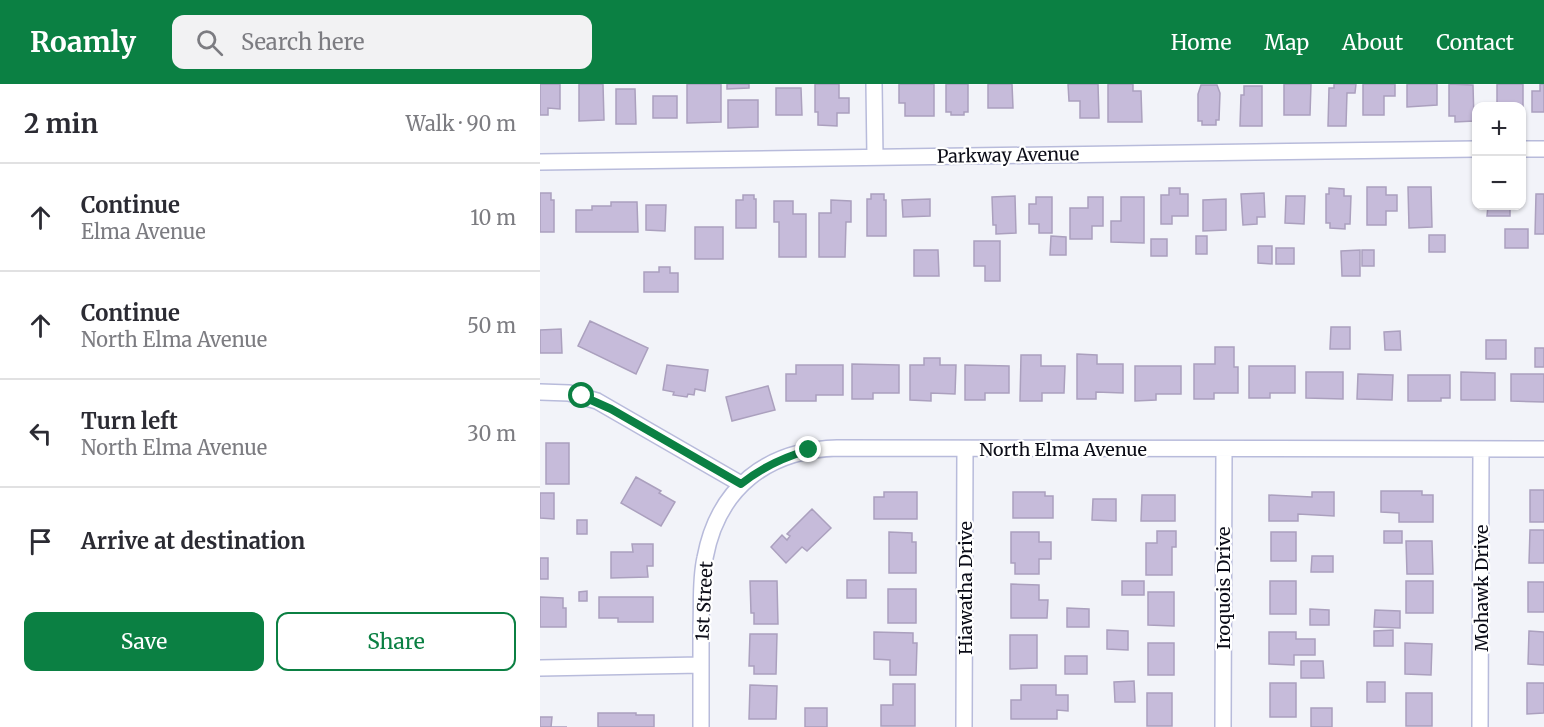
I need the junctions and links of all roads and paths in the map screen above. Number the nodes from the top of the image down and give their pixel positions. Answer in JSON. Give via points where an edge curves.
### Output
{"nodes":[{"id":1,"x":874,"y":84,"type":"edge"},
{"id":2,"x":1544,"y":148,"type":"edge"},
{"id":3,"x":1472,"y":149,"type":"edge"},
{"id":4,"x":1526,"y":149,"type":"edge"},
{"id":5,"x":875,"y":157,"type":"junction"},
{"id":6,"x":540,"y":162,"type":"edge"},
{"id":7,"x":540,"y":392,"type":"edge"},
{"id":8,"x":965,"y":449,"type":"junction"},
{"id":9,"x":1224,"y":450,"type":"junction"},
{"id":10,"x":1481,"y":450,"type":"junction"},
{"id":11,"x":1544,"y":450,"type":"edge"},
{"id":12,"x":741,"y":484,"type":"junction"},
{"id":13,"x":701,"y":665,"type":"junction"},
{"id":14,"x":540,"y":668,"type":"edge"},
{"id":15,"x":701,"y":727,"type":"edge"},
{"id":16,"x":964,"y":727,"type":"edge"},
{"id":17,"x":1222,"y":727,"type":"edge"},
{"id":18,"x":1480,"y":727,"type":"edge"}],
"edges":[{"from":1,"to":5,"type":"street"},
{"from":2,"to":4,"type":"street"},
{"from":3,"to":5,"type":"street","name":"Parkway Avenue"},
{"from":5,"to":6,"type":"street","name":"Parkway Avenue"},
{"from":7,"to":12,"type":"street","via":[[582,396],[611,409]]},
{"from":8,"to":9,"type":"street","name":"North Elma Avenue"},
{"from":8,"to":12,"type":"street","name":"North Elma Avenue","via":[[809,450],[755,472]]},
{"from":8,"to":16,"type":"street","name":"Hiawatha Drive"},
{"from":9,"to":10,"type":"street","name":"North Elma Avenue"},
{"from":9,"to":17,"type":"street","name":"Iroquois Drive"},
{"from":10,"to":11,"type":"street","name":"North Elma Avenue"},
{"from":10,"to":18,"type":"street","name":"Mohawk Drive"},
{"from":12,"to":13,"type":"street","name":"1st Street","via":[[718,519],[704,560]]},
{"from":13,"to":14,"type":"street"},
{"from":13,"to":15,"type":"street","name":"1st Street"}]}
